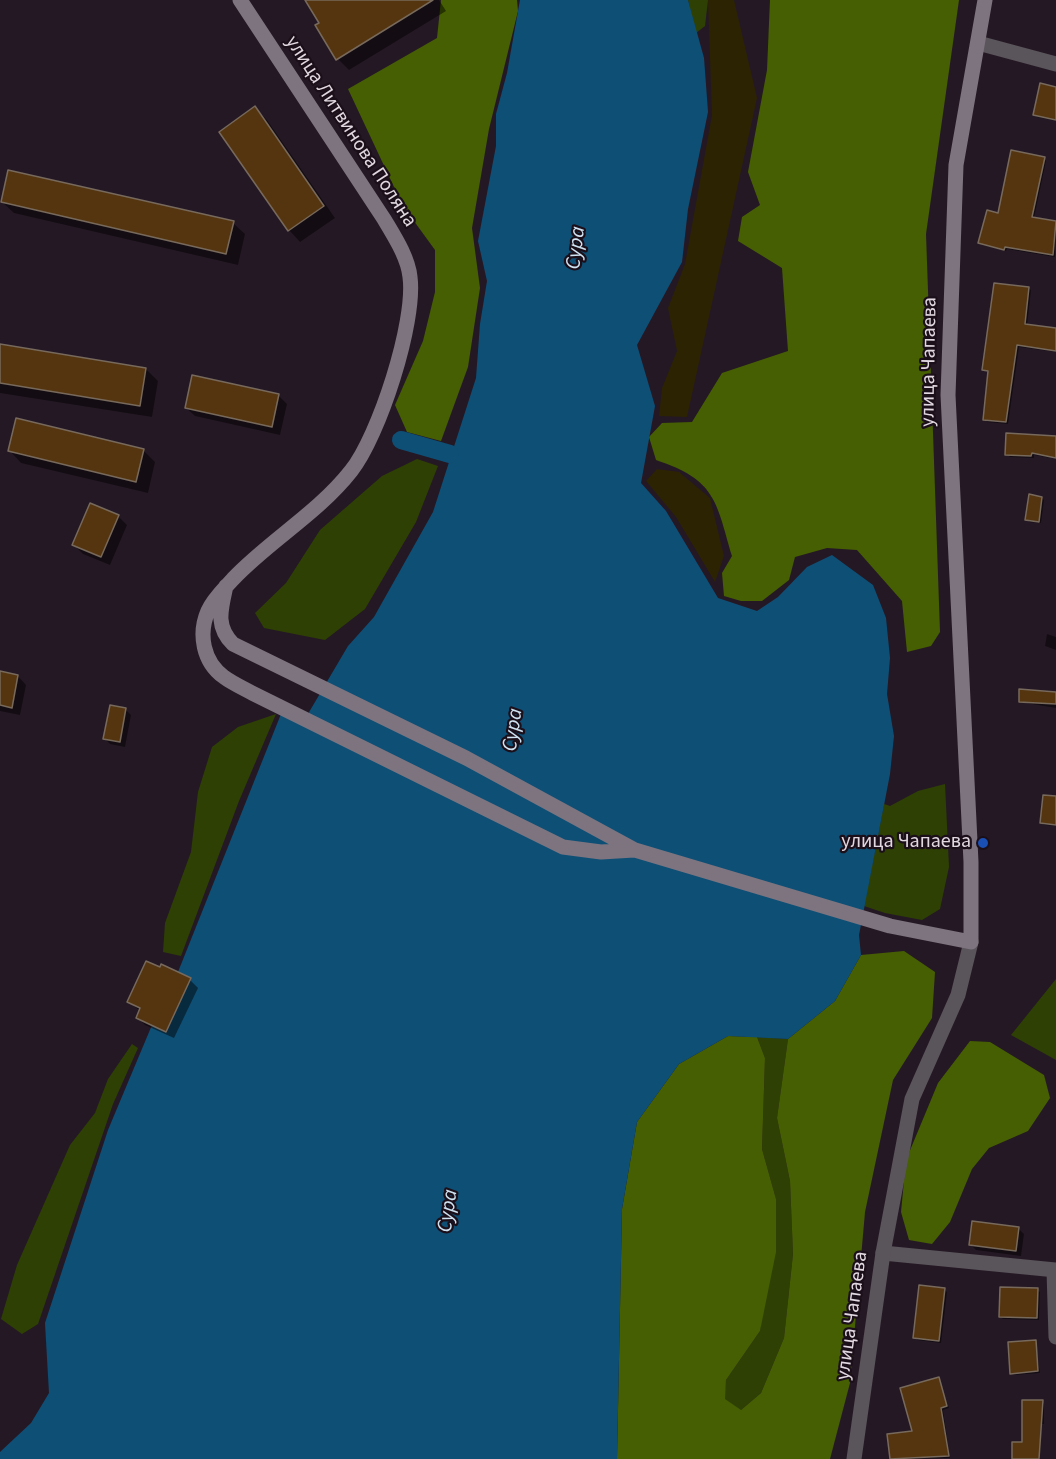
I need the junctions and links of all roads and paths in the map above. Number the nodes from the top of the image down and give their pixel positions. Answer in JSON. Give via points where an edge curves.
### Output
{"nodes":[{"id":1,"x":240,"y":0,"type":"edge"},
{"id":2,"x":985,"y":0,"type":"edge"},
{"id":3,"x":978,"y":43,"type":"junction"},
{"id":4,"x":1056,"y":64,"type":"edge"},
{"id":5,"x":226,"y":586,"type":"junction"},
{"id":6,"x":635,"y":850,"type":"junction"},
{"id":7,"x":971,"y":942,"type":"junction"},
{"id":8,"x":883,"y":1254,"type":"junction"},
{"id":9,"x":1055,"y":1270,"type":"edge"},
{"id":10,"x":1056,"y":1337,"type":"edge"},
{"id":11,"x":854,"y":1459,"type":"edge"}],
"edges":[{"from":1,"to":5,"type":"main road","name":"улица Литвинова Поляна","via":[[389,228],[410,275],[411,300],[392,381],[356,463],[327,496]]},
{"from":2,"to":3,"type":"main road","name":"улица Чапаева"},
{"from":3,"to":4,"type":"street"},
{"from":3,"to":7,"type":"main road","name":"улица Чапаева","via":[[956,165],[948,395],[971,862]]},
{"from":5,"to":6,"type":"main road","via":[[220,613],[224,635],[233,644],[466,758]]},
{"from":5,"to":6,"type":"main road","name":"улица Литвинова Поляна","via":[[208,611],[203,643],[214,668],[224,677],[563,847],[601,852]]},
{"from":6,"to":7,"type":"main road","via":[[890,926]]},
{"from":7,"to":8,"type":"street","name":"улица Чапаева","via":[[958,996],[912,1099]]},
{"from":8,"to":9,"type":"street"},
{"from":8,"to":11,"type":"street","name":"улица Чапаева"},
{"from":9,"to":10,"type":"street"}]}
